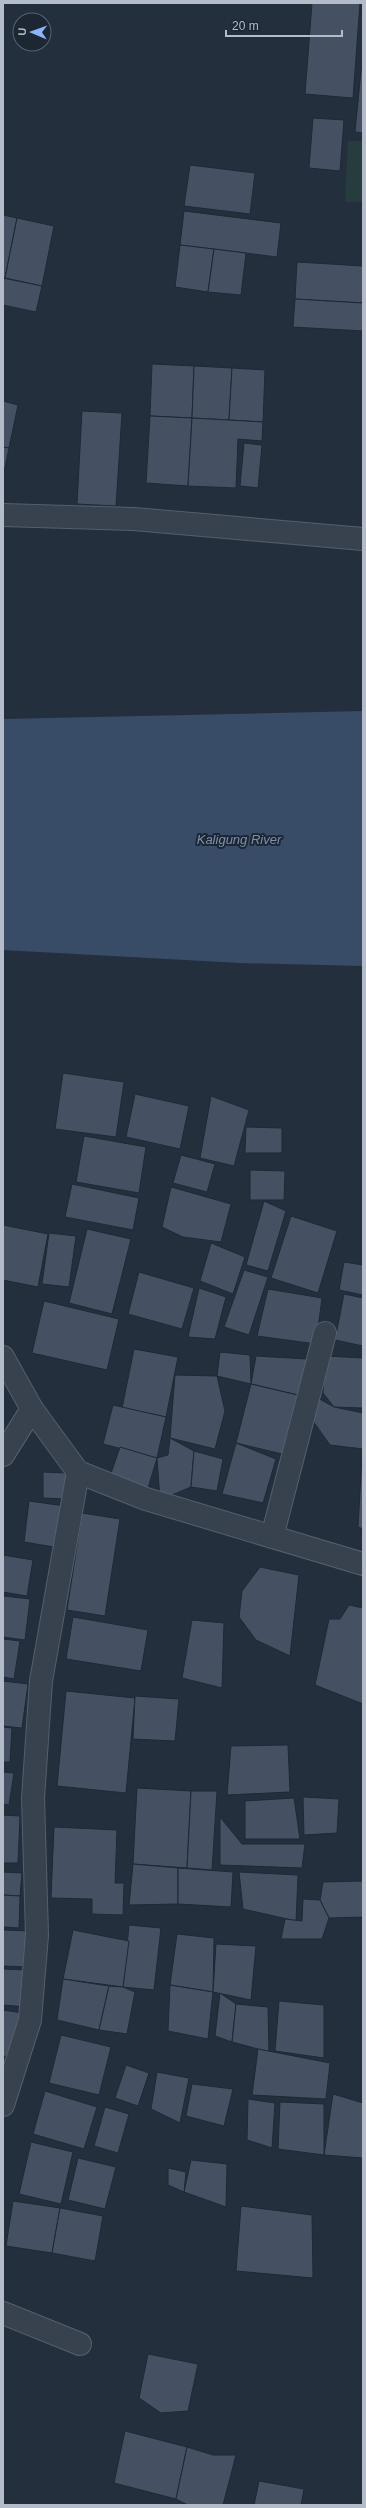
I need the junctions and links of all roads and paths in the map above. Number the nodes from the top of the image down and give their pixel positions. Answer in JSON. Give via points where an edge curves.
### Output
{"nodes":[{"id":1,"x":3,"y":515,"type":"edge"},
{"id":2,"x":363,"y":534,"type":"edge"},
{"id":3,"x":363,"y":539,"type":"edge"},
{"id":4,"x":325,"y":1333,"type":"dead end"},
{"id":5,"x":3,"y":1357,"type":"edge"},
{"id":6,"x":32,"y":1409,"type":"junction"},
{"id":7,"x":3,"y":1455,"type":"edge"},
{"id":8,"x":78,"y":1472,"type":"junction"},
{"id":9,"x":272,"y":1537,"type":"junction"},
{"id":10,"x":363,"y":1564,"type":"edge"},
{"id":11,"x":3,"y":2105,"type":"edge"},
{"id":12,"x":3,"y":2313,"type":"edge"},
{"id":13,"x":80,"y":2344,"type":"dead end"}],
"edges":[{"from":1,"to":3,"type":"street","via":[[134,519]]},
{"from":2,"to":3,"type":"street"},
{"from":4,"to":9,"type":"street"},
{"from":5,"to":6,"type":"street"},
{"from":6,"to":7,"type":"street"},
{"from":6,"to":8,"type":"street"},
{"from":8,"to":9,"type":"street","via":[[146,1499]]},
{"from":8,"to":11,"type":"street","via":[[41,1682],[33,1798],[37,1935],[30,2020]]},
{"from":9,"to":10,"type":"street"},
{"from":12,"to":13,"type":"street"}]}
